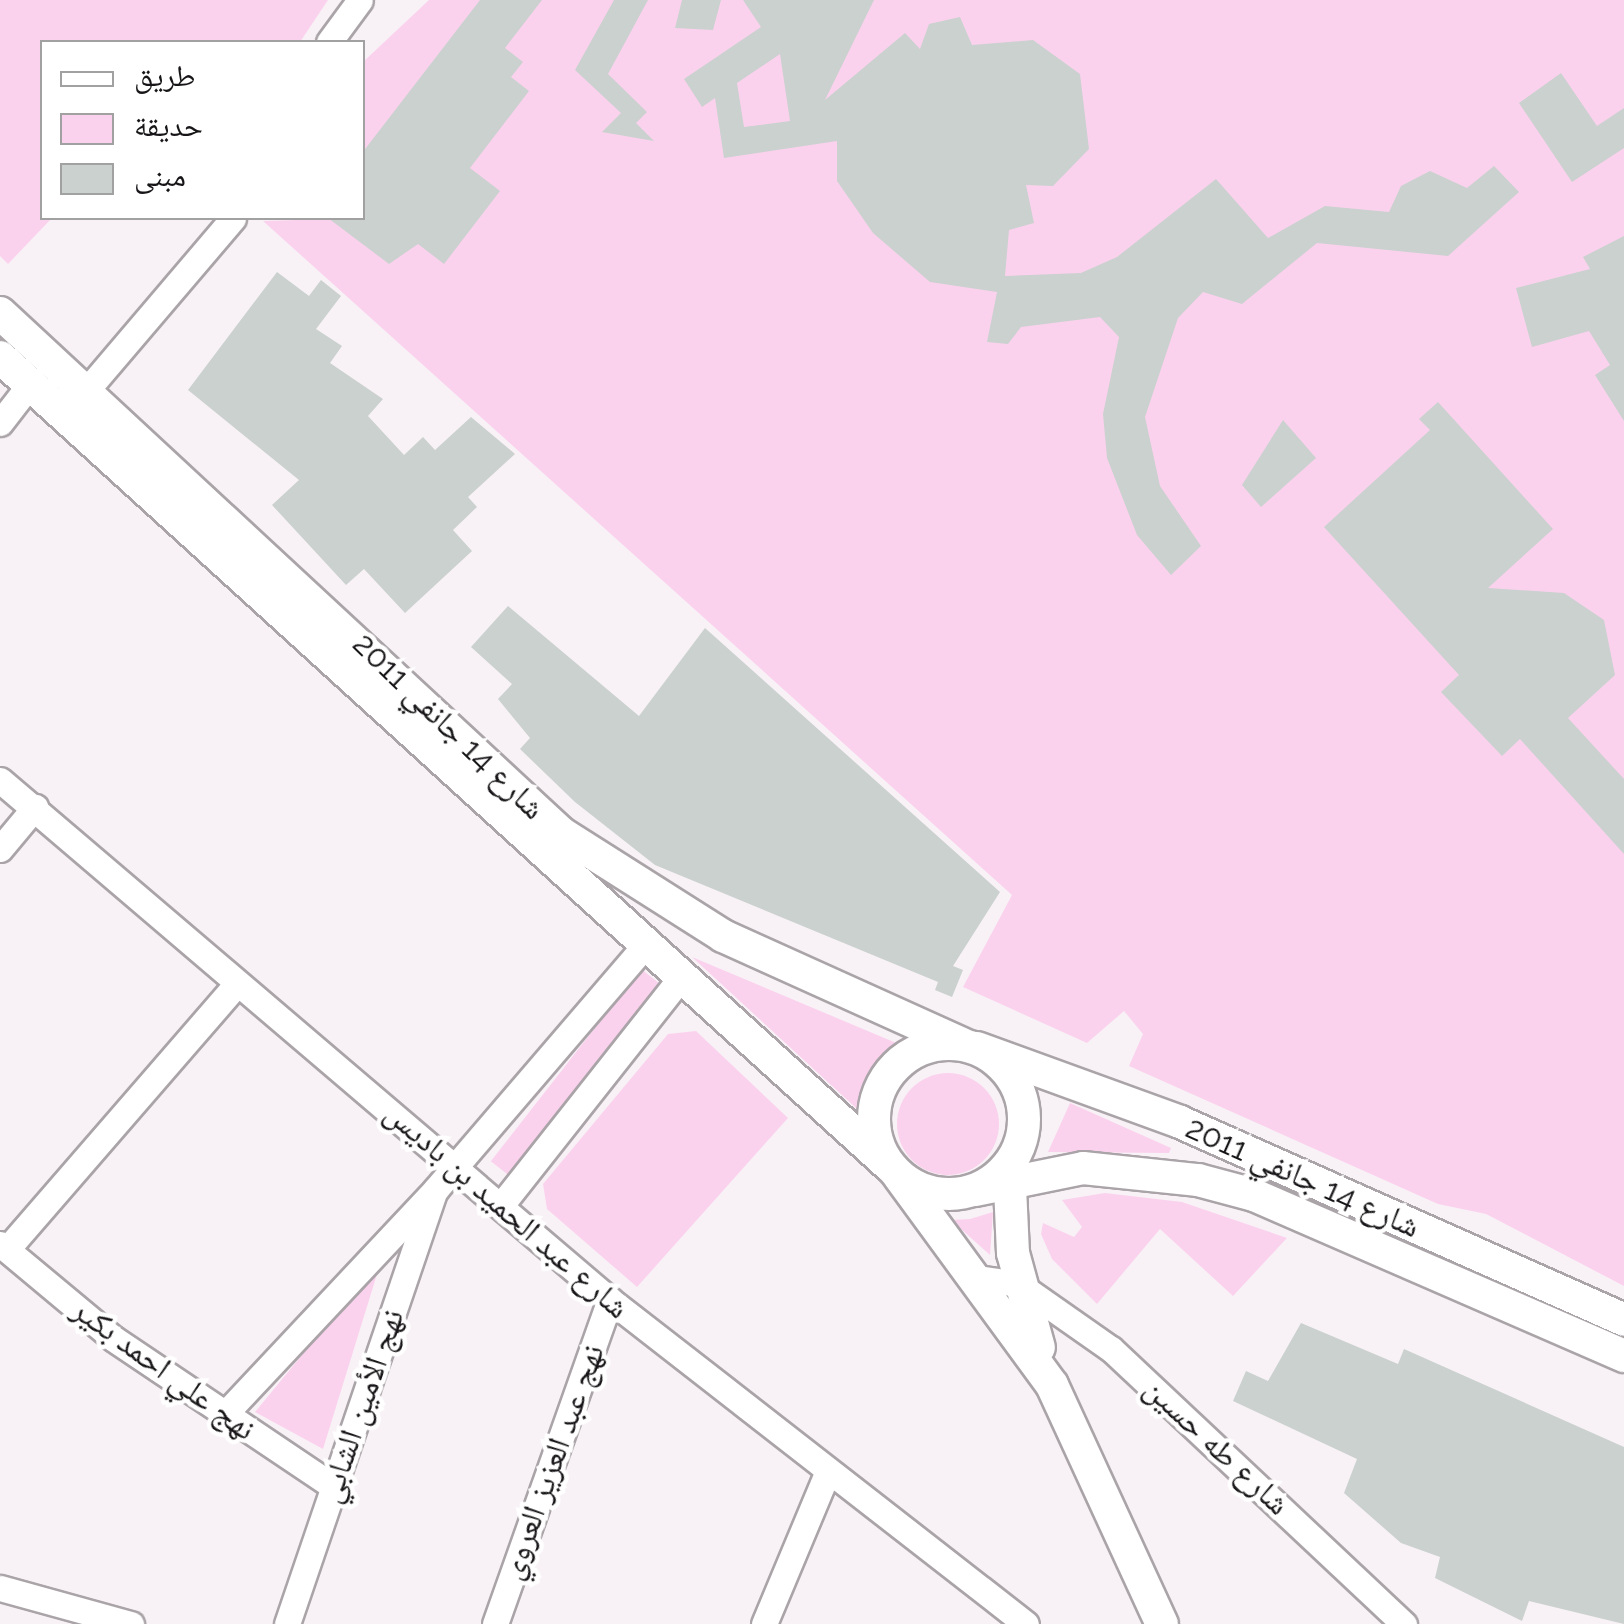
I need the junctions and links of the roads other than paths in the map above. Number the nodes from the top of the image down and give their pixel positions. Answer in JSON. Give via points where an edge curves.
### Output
{"nodes":[{"id":1,"x":360,"y":0,"type":"edge"},
{"id":2,"x":330,"y":40,"type":"edge"},
{"id":3,"x":230,"y":220,"type":"edge"},
{"id":4,"x":0,"y":313,"type":"edge"},
{"id":5,"x":0,"y":356,"type":"edge"},
{"id":6,"x":30,"y":384,"type":"junction"},
{"id":7,"x":86,"y":391,"type":"junction"},
{"id":8,"x":0,"y":423,"type":"edge"},
{"id":9,"x":0,"y":780,"type":"edge"},
{"id":10,"x":35,"y":807,"type":"junction"},
{"id":11,"x":0,"y":848,"type":"edge"},
{"id":12,"x":644,"y":945,"type":"junction"},
{"id":13,"x":680,"y":979,"type":"junction"},
{"id":14,"x":236,"y":984,"type":"junction"},
{"id":15,"x":970,"y":1046,"type":"junction"},
{"id":16,"x":456,"y":1164,"type":"junction"},
{"id":17,"x":894,"y":1171,"type":"junction"},
{"id":18,"x":1009,"y":1173,"type":"junction"},
{"id":19,"x":436,"y":1189,"type":"junction"},
{"id":20,"x":502,"y":1204,"type":"junction"},
{"id":21,"x":4,"y":1246,"type":"edge"},
{"id":22,"x":978,"y":1278,"type":"junction"},
{"id":23,"x":1018,"y":1284,"type":"junction"},
{"id":24,"x":610,"y":1300,"type":"junction"},
{"id":25,"x":1624,"y":1320,"type":"edge"},
{"id":26,"x":1624,"y":1356,"type":"edge"},
{"id":27,"x":1052,"y":1385,"type":"junction"},
{"id":28,"x":222,"y":1417,"type":"junction"},
{"id":29,"x":826,"y":1476,"type":"junction"},
{"id":30,"x":334,"y":1486,"type":"junction"},
{"id":31,"x":0,"y":1588,"type":"edge"},
{"id":32,"x":1021,"y":1623,"type":"edge"},
{"id":33,"x":131,"y":1624,"type":"edge"},
{"id":34,"x":287,"y":1624,"type":"edge"},
{"id":35,"x":495,"y":1624,"type":"edge"},
{"id":36,"x":764,"y":1624,"type":"edge"},
{"id":37,"x":1162,"y":1624,"type":"edge"},
{"id":38,"x":1404,"y":1624,"type":"edge"}],
"edges":[{"from":1,"to":2,"type":"street"},
{"from":3,"to":7,"type":"street"},
{"from":4,"to":7,"type":"main road","name":"شارع 14 جانفي 2011"},
{"from":5,"to":6,"type":"main road","name":"شارع 14 جانفي 2011"},
{"from":6,"to":8,"type":"street"},
{"from":6,"to":12,"type":"main road","name":"شارع 14 جانفي 2011"},
{"from":7,"to":15,"type":"main road","name":"شارع 14 جانفي 2011","via":[[576,843],[722,936]]},
{"from":9,"to":10,"type":"street","name":"شارع عبد الحميد بن باديس"},
{"from":10,"to":11,"type":"street"},
{"from":10,"to":14,"type":"street","name":"شارع عبد الحميد بن باديس"},
{"from":12,"to":13,"type":"main road","name":"شارع 14 جانفي 2011"},
{"from":12,"to":16,"type":"street"},
{"from":13,"to":17,"type":"main road","name":"شارع 14 جانفي 2011"},
{"from":13,"to":20,"type":"street"},
{"from":14,"to":16,"type":"street","name":"شارع عبد الحميد بن باديس"},
{"from":14,"to":21,"type":"street"},
{"from":15,"to":17,"type":"main road","via":[[912,1052],[878,1091],[873,1117]]},
{"from":15,"to":18,"type":"main road","via":[[1014,1080],[1023,1104]]},
{"from":15,"to":25,"type":"main road","name":"شارع 14 جانفي 2011","via":[[1180,1122]]},
{"from":16,"to":19,"type":"street"},
{"from":16,"to":20,"type":"street","name":"شارع عبد الحميد بن باديس"},
{"from":17,"to":18,"type":"main road","via":[[935,1193],[975,1190]]},
{"from":17,"to":22,"type":"main road"},
{"from":18,"to":23,"type":"main road"},
{"from":18,"to":26,"type":"main road","name":"شارع 14 جانفي 2011","via":[[1125,1170],[1254,1195]]},
{"from":19,"to":28,"type":"street"},
{"from":19,"to":30,"type":"street","name":"نهج الأمين الشابي"},
{"from":20,"to":24,"type":"street","name":"شارع عبد الحميد بن باديس"},
{"from":21,"to":28,"type":"street","name":"نهج علي احمد بكير"},
{"from":22,"to":23,"type":"street"},
{"from":22,"to":27,"type":"main road"},
{"from":23,"to":27,"type":"main road"},
{"from":23,"to":38,"type":"street","name":"شارع طه حسين","via":[[1111,1349]]},
{"from":24,"to":29,"type":"street","name":"شارع عبد الحميد بن باديس"},
{"from":24,"to":35,"type":"street","name":"نهج عبد العزيز العروي"},
{"from":27,"to":37,"type":"main road"},
{"from":28,"to":30,"type":"street","name":"نهج علي احمد بكير"},
{"from":29,"to":32,"type":"street","name":"شارع عبد الحميد بن باديس"},
{"from":29,"to":36,"type":"street"},
{"from":30,"to":34,"type":"street","name":"نهج الأمين الشابي"},
{"from":31,"to":33,"type":"street"}]}
